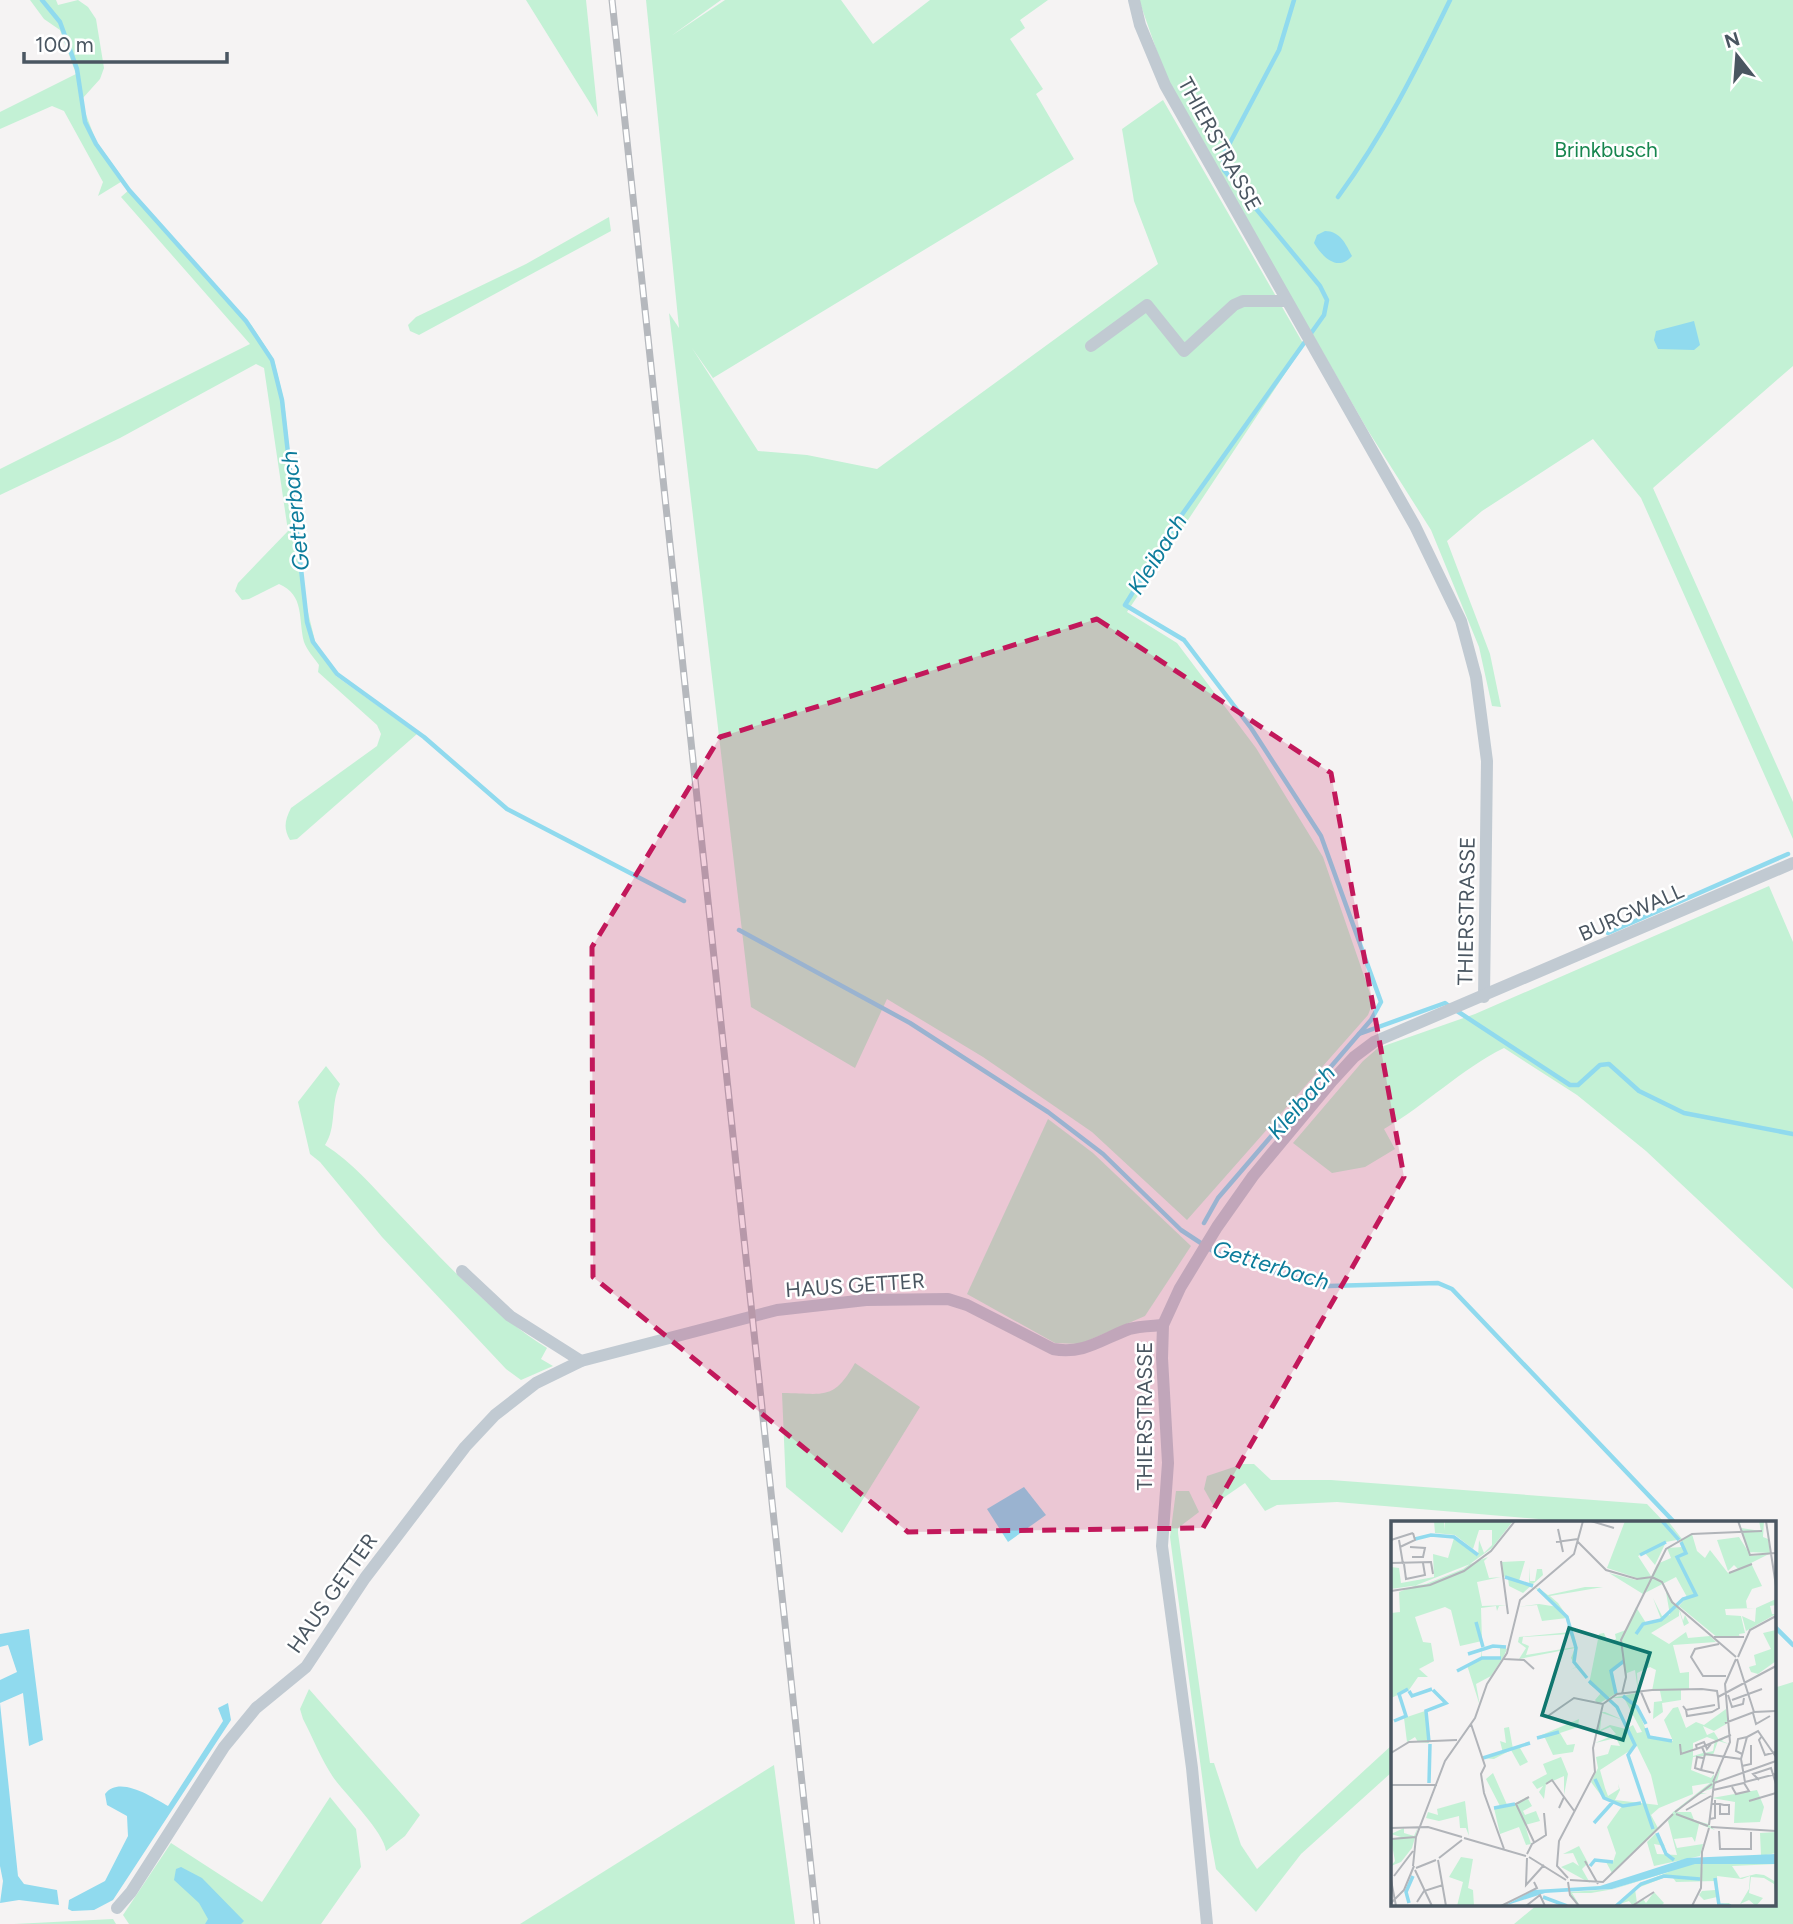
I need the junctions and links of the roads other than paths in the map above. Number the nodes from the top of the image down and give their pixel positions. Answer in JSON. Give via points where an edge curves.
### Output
{"nodes":[{"id":1,"x":1134,"y":0,"type":"edge"},
{"id":2,"x":1286,"y":301,"type":"junction"},
{"id":3,"x":1091,"y":346,"type":"dead end"},
{"id":4,"x":1793,"y":863,"type":"edge"},
{"id":5,"x":1484,"y":997,"type":"junction"},
{"id":6,"x":462,"y":1271,"type":"dead end"},
{"id":7,"x":1163,"y":1325,"type":"junction"},
{"id":8,"x":581,"y":1361,"type":"junction"},
{"id":9,"x":117,"y":1908,"type":"dead end"},
{"id":10,"x":1207,"y":1924,"type":"edge"}],
"edges":[{"from":1,"to":2,"type":"street","name":"THIERSTRASSE","via":[[1165,85]]},
{"from":2,"to":3,"type":"street","via":[[1234,305],[1184,351],[1147,305]]},
{"from":2,"to":5,"type":"street","name":"THIERSTRASSE","via":[[1446,585],[1470,649],[1487,761]]},
{"from":4,"to":5,"type":"street","name":"BURGWALL"},
{"from":5,"to":7,"type":"street","name":"THIERSTRASSE","via":[[1374,1042],[1354,1057],[1253,1176],[1212,1235]]},
{"from":6,"to":8,"type":"street","via":[[510,1316]]},
{"from":7,"to":8,"type":"street","name":"HAUS GETTER","via":[[1131,1328],[1091,1346],[1064,1351],[948,1300],[866,1300],[777,1310]]},
{"from":7,"to":10,"type":"street","name":"THIERSTRASSE","via":[[1168,1463],[1162,1546],[1192,1768]]},
{"from":8,"to":9,"type":"street","name":"HAUS GETTER","via":[[518,1396],[465,1447],[366,1578],[306,1667],[256,1708],[224,1747]]}]}
